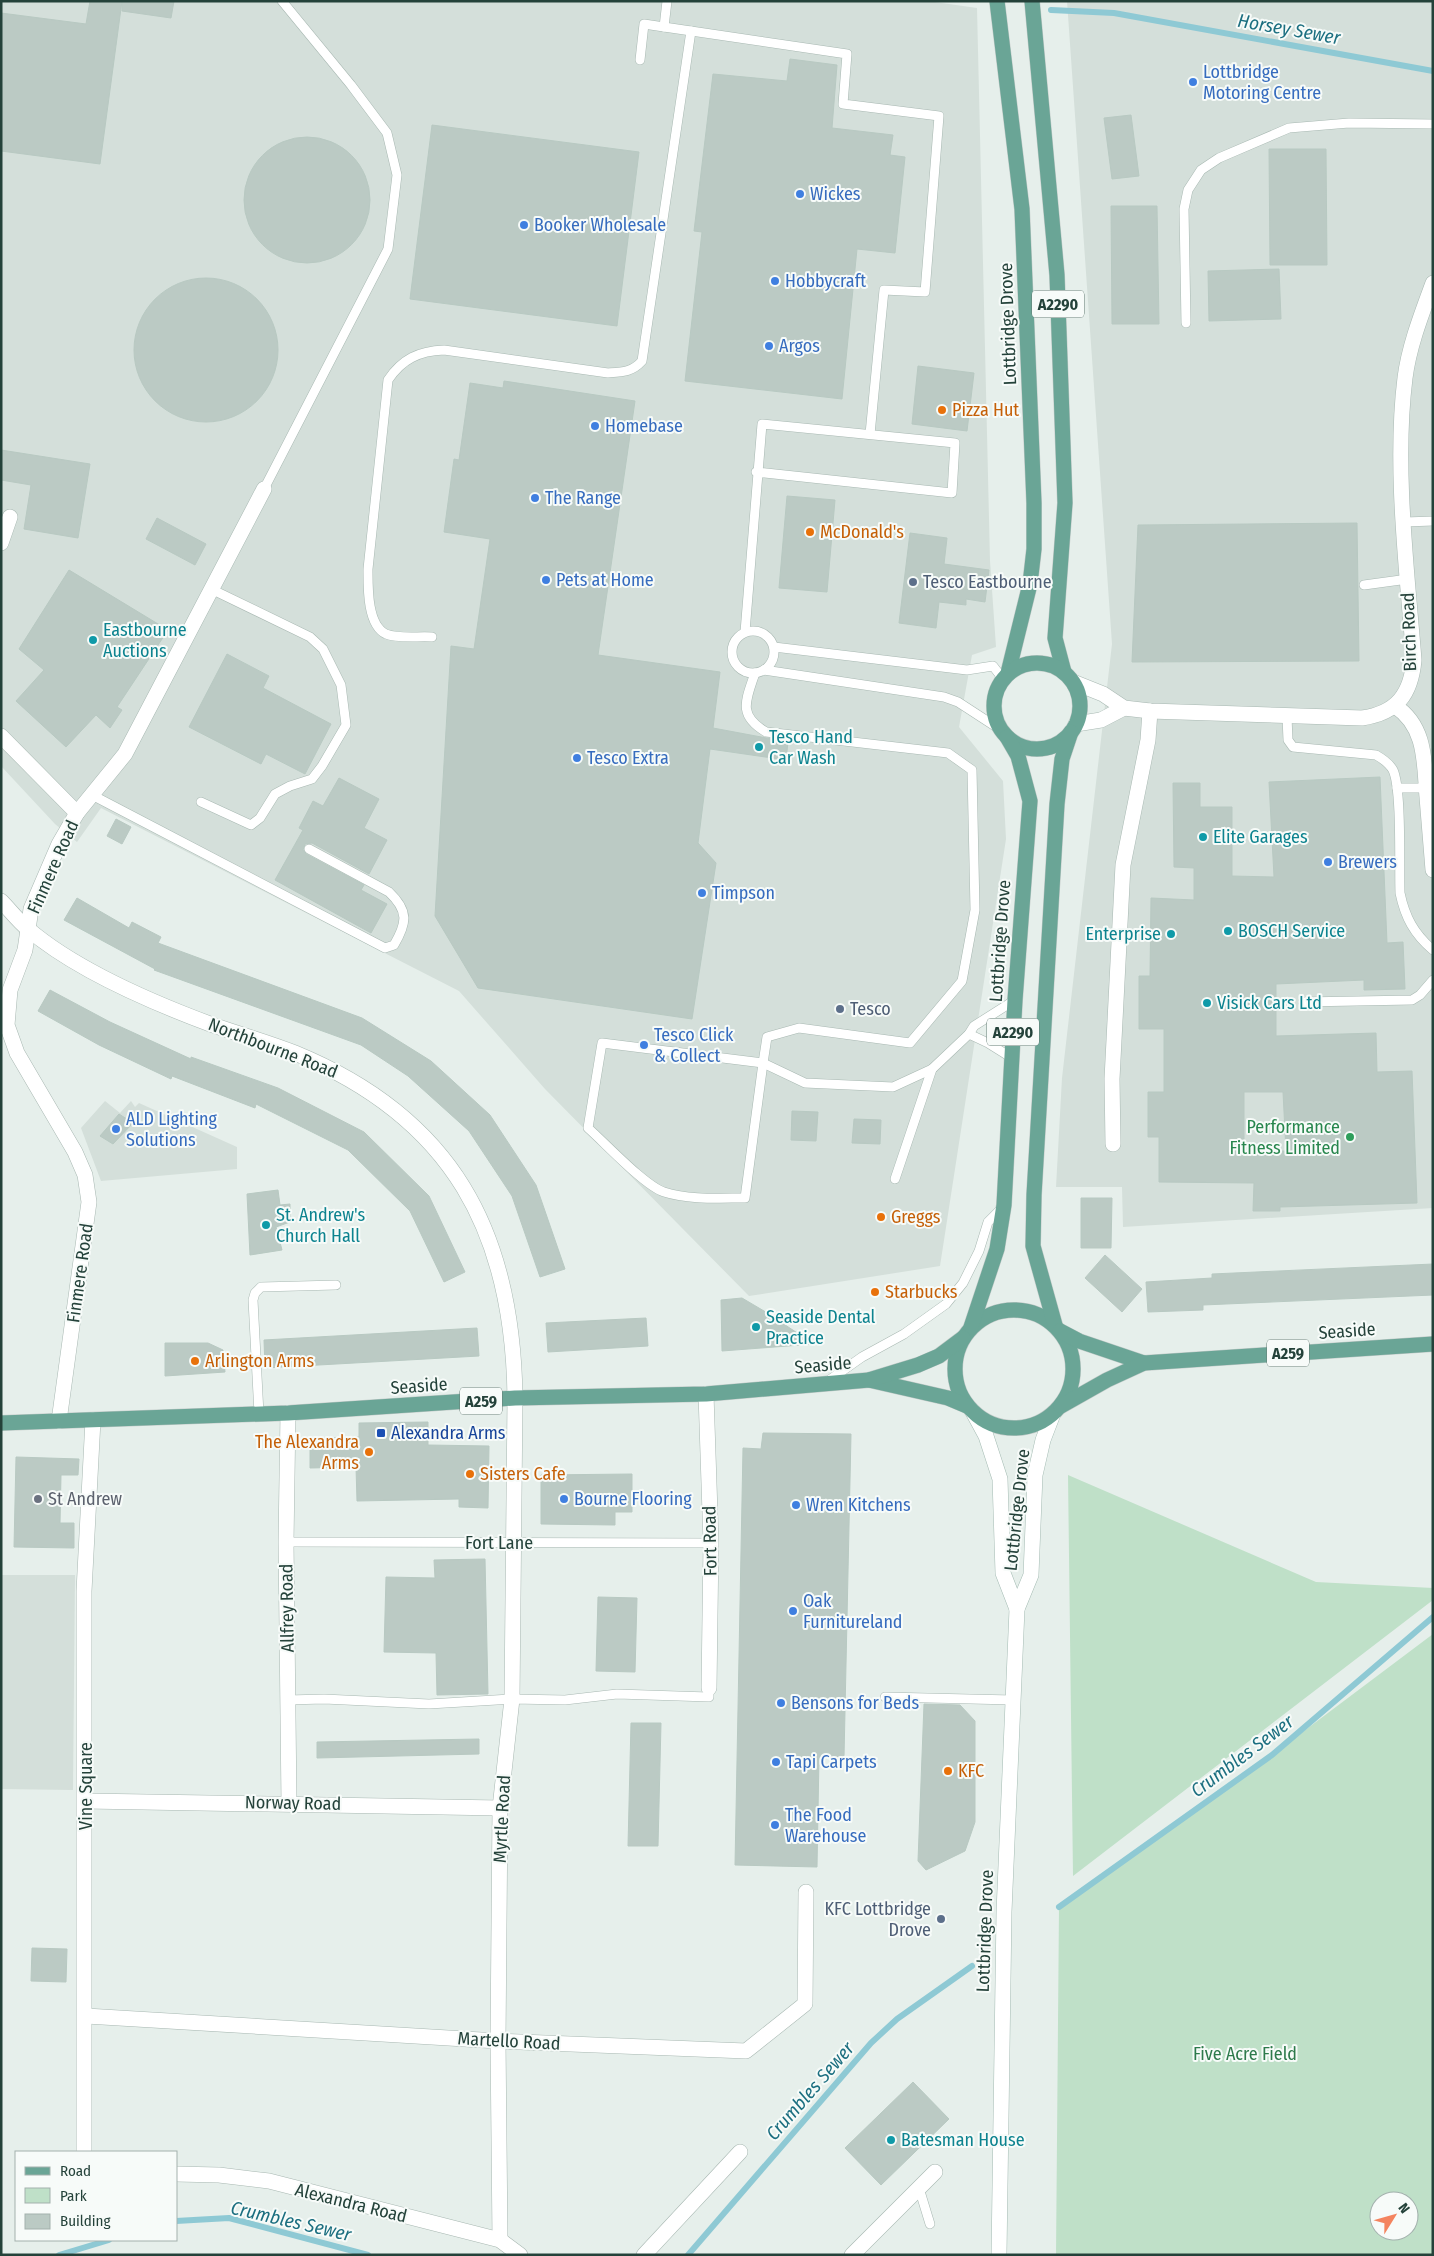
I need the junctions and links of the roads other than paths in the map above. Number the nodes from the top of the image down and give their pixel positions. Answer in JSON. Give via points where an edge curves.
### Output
{"nodes":[{"id":1,"x":282,"y":1,"type":"edge"},
{"id":2,"x":667,"y":1,"type":"edge"},
{"id":3,"x":997,"y":1,"type":"edge"},
{"id":4,"x":1032,"y":1,"type":"edge"},
{"id":5,"x":664,"y":27,"type":"junction"},
{"id":6,"x":691,"y":31,"type":"junction"},
{"id":7,"x":640,"y":60,"type":"dead end"},
{"id":8,"x":1433,"y":124,"type":"edge"},
{"id":9,"x":1433,"y":283,"type":"edge"},
{"id":10,"x":1186,"y":323,"type":"dead end"},
{"id":11,"x":870,"y":434,"type":"junction"},
{"id":12,"x":756,"y":472,"type":"junction"},
{"id":13,"x":264,"y":490,"type":"joint"},
{"id":14,"x":10,"y":517,"type":"dead end"},
{"id":15,"x":1433,"y":520,"type":"edge"},
{"id":16,"x":1404,"y":522,"type":"junction"},
{"id":17,"x":1,"y":543,"type":"edge"},
{"id":18,"x":1408,"y":580,"type":"junction"},
{"id":19,"x":1364,"y":584,"type":"dead end"},
{"id":20,"x":213,"y":590,"type":"junction"},
{"id":21,"x":745,"y":632,"type":"junction"},
{"id":22,"x":432,"y":637,"type":"dead end"},
{"id":23,"x":774,"y":647,"type":"junction"},
{"id":24,"x":760,"y":672,"type":"junction"},
{"id":25,"x":1006,"y":676,"type":"junction"},
{"id":26,"x":1069,"y":677,"type":"junction"},
{"id":27,"x":1396,"y":706,"type":"junction"},
{"id":28,"x":1124,"y":708,"type":"junction"},
{"id":29,"x":1150,"y":711,"type":"junction"},
{"id":30,"x":1287,"y":716,"type":"junction"},
{"id":31,"x":1074,"y":728,"type":"junction"},
{"id":32,"x":1004,"y":733,"type":"junction"},
{"id":33,"x":1,"y":736,"type":"edge"},
{"id":34,"x":1397,"y":788,"type":"junction"},
{"id":35,"x":1426,"y":788,"type":"junction"},
{"id":36,"x":92,"y":795,"type":"junction"},
{"id":37,"x":201,"y":802,"type":"dead end"},
{"id":38,"x":77,"y":813,"type":"junction"},
{"id":39,"x":309,"y":849,"type":"dead end"},
{"id":40,"x":1433,"y":870,"type":"edge"},
{"id":41,"x":1,"y":901,"type":"edge"},
{"id":42,"x":28,"y":929,"type":"junction"},
{"id":43,"x":1433,"y":950,"type":"edge"},
{"id":44,"x":1433,"y":980,"type":"edge"},
{"id":45,"x":1015,"y":1000,"type":"junction"},
{"id":46,"x":1303,"y":1002,"type":"dead end"},
{"id":47,"x":969,"y":1034,"type":"junction"},
{"id":48,"x":1012,"y":1058,"type":"junction"},
{"id":49,"x":763,"y":1063,"type":"junction"},
{"id":50,"x":932,"y":1069,"type":"junction"},
{"id":51,"x":1113,"y":1144,"type":"dead end"},
{"id":52,"x":896,"y":1179,"type":"dead end"},
{"id":53,"x":1004,"y":1205,"type":"junction"},
{"id":54,"x":336,"y":1285,"type":"dead end"},
{"id":55,"x":1058,"y":1328,"type":"junction"},
{"id":56,"x":967,"y":1333,"type":"junction"},
{"id":57,"x":1433,"y":1344,"type":"edge"},
{"id":58,"x":1144,"y":1363,"type":"junction"},
{"id":59,"x":869,"y":1380,"type":"junction"},
{"id":60,"x":824,"y":1384,"type":"junction"},
{"id":61,"x":706,"y":1394,"type":"junction"},
{"id":62,"x":515,"y":1398,"type":"junction"},
{"id":63,"x":970,"y":1409,"type":"junction"},
{"id":64,"x":1057,"y":1410,"type":"junction"},
{"id":65,"x":288,"y":1413,"type":"junction"},
{"id":66,"x":259,"y":1414,"type":"junction"},
{"id":67,"x":93,"y":1420,"type":"junction"},
{"id":68,"x":59,"y":1421,"type":"junction"},
{"id":69,"x":1,"y":1423,"type":"edge"},
{"id":70,"x":286,"y":1542,"type":"junction"},
{"id":71,"x":711,"y":1543,"type":"junction"},
{"id":72,"x":514,"y":1544,"type":"junction"},
{"id":73,"x":1017,"y":1609,"type":"junction"},
{"id":74,"x":709,"y":1688,"type":"joint"},
{"id":75,"x":886,"y":1696,"type":"dead end"},
{"id":76,"x":512,"y":1699,"type":"junction"},
{"id":77,"x":288,"y":1700,"type":"junction"},
{"id":78,"x":1013,"y":1700,"type":"junction"},
{"id":79,"x":86,"y":1800,"type":"junction"},
{"id":80,"x":289,"y":1803,"type":"junction"},
{"id":81,"x":500,"y":1808,"type":"junction"},
{"id":82,"x":806,"y":1892,"type":"dead end"},
{"id":83,"x":86,"y":2016,"type":"junction"},
{"id":84,"x":498,"y":2041,"type":"junction"},
{"id":85,"x":84,"y":2151,"type":"edge"},
{"id":86,"x":740,"y":2152,"type":"dead end"},
{"id":87,"x":935,"y":2172,"type":"dead end"},
{"id":88,"x":178,"y":2174,"type":"edge"},
{"id":89,"x":919,"y":2188,"type":"junction"},
{"id":90,"x":930,"y":2224,"type":"dead end"},
{"id":91,"x":500,"y":2240,"type":"junction"},
{"id":92,"x":520,"y":2255,"type":"edge"},
{"id":93,"x":644,"y":2255,"type":"edge"},
{"id":94,"x":852,"y":2255,"type":"edge"},
{"id":95,"x":999,"y":2255,"type":"edge"}],
"edges":[{"from":1,"to":13,"type":"lane","via":[[387,133],[397,175],[388,249]]},
{"from":2,"to":5,"type":"lane"},
{"from":3,"to":25,"type":"main road","name":"Lottbridge Drove","number":"A2290","via":[[1022,210],[1034,503],[1030,584]]},
{"from":4,"to":26,"type":"main road","number":"A2290","via":[[1057,276],[1065,503],[1055,638]]},
{"from":5,"to":6,"type":"lane"},
{"from":5,"to":7,"type":"lane","via":[[644,24]]},
{"from":6,"to":11,"type":"lane","via":[[847,54],[843,104],[939,116],[925,292],[884,290]]},
{"from":6,"to":22,"type":"lane","via":[[642,361],[636,368],[608,373],[430,350],[408,358],[388,380],[368,569],[368,599],[376,625],[387,634]]},
{"from":8,"to":10,"type":"lane","via":[[1289,128],[1219,158],[1201,170],[1188,190],[1184,209]]},
{"from":9,"to":16,"type":"street","name":"Birch Road","via":[[1419,320],[1405,377],[1401,447]]},
{"from":11,"to":12,"type":"lane","via":[[762,424]]},
{"from":11,"to":12,"type":"lane","via":[[955,443],[952,493]]},
{"from":12,"to":21,"type":"lane"},
{"from":13,"to":20,"type":"street","name":"Finmere Road"},
{"from":14,"to":17,"type":"street"},
{"from":15,"to":16,"type":"lane"},
{"from":16,"to":18,"type":"street","name":"Birch Road"},
{"from":18,"to":19,"type":"lane"},
{"from":18,"to":27,"type":"street","name":"Birch Road","via":[[1413,674]]},
{"from":20,"to":36,"type":"street","name":"Finmere Road","via":[[126,754]]},
{"from":20,"to":37,"type":"lane","via":[[310,637],[323,649],[341,685],[346,725],[312,779],[275,794],[260,818],[251,825]]},
{"from":21,"to":23,"type":"lane","via":[[759,632],[771,640]]},
{"from":21,"to":24,"type":"lane","via":[[732,645],[732,658],[741,670]]},
{"from":23,"to":24,"type":"lane","via":[[773,660]]},
{"from":23,"to":25,"type":"lane","via":[[967,670],[993,666]]},
{"from":24,"to":32,"type":"lane","via":[[944,696]]},
{"from":24,"to":49,"type":"lane","via":[[745,704],[746,712],[756,726],[766,732],[948,753],[972,770],[976,910],[962,981],[910,1043],[798,1028],[768,1037]]},
{"from":25,"to":26,"type":"main road","via":[[1021,665],[1036,662],[1051,664]]},
{"from":25,"to":32,"type":"main road","via":[[996,690],[994,704],[995,718]]},
{"from":26,"to":28,"type":"street"},
{"from":26,"to":31,"type":"main road","via":[[1079,696],[1080,710]]},
{"from":27,"to":30,"type":"street","via":[[1385,713],[1362,718]]},
{"from":27,"to":35,"type":"street","via":[[1418,733],[1425,761]]},
{"from":28,"to":29,"type":"street"},
{"from":28,"to":31,"type":"street","via":[[1101,720]]},
{"from":29,"to":30,"type":"street"},
{"from":29,"to":51,"type":"street","via":[[1148,740],[1123,865],[1112,1079]]},
{"from":30,"to":34,"type":"lane","via":[[1288,740],[1293,748],[1376,755],[1392,768]]},
{"from":31,"to":32,"type":"main road","via":[[1063,740],[1040,749],[1017,744]]},
{"from":31,"to":55,"type":"main road","number":"A2290","via":[[1062,760],[1058,797],[1034,1196],[1033,1246]]},
{"from":32,"to":45,"type":"main road","name":"Lottbridge Drove","number":"A2290","via":[[1018,756],[1030,801]]},
{"from":33,"to":38,"type":"street"},
{"from":34,"to":35,"type":"lane"},
{"from":34,"to":43,"type":"lane","via":[[1403,907],[1408,921]]},
{"from":35,"to":40,"type":"street"},
{"from":36,"to":38,"type":"street","name":"Finmere Road"},
{"from":36,"to":39,"type":"lane","via":[[385,948],[394,945],[405,926],[403,910],[397,900],[389,892]]},
{"from":38,"to":42,"type":"street","name":"Finmere Road","via":[[59,844],[31,909]]},
{"from":41,"to":42,"type":"street","name":"Northbourne Road"},
{"from":42,"to":62,"type":"street","name":"Northbourne Road","via":[[63,954],[126,989],[328,1067],[364,1086],[407,1120],[459,1179],[479,1213],[504,1295],[515,1366]]},
{"from":42,"to":68,"type":"street","name":"Finmere Road","via":[[26,950],[10,990],[7,1025],[17,1053],[75,1152],[85,1176],[89,1202]]},
{"from":44,"to":46,"type":"lane","via":[[1412,1000]]},
{"from":45,"to":47,"type":"lane","via":[[974,1026]]},
{"from":45,"to":48,"type":"main road","name":"Lottbridge Drove","number":"A2290"},
{"from":47,"to":48,"type":"lane"},
{"from":47,"to":50,"type":"lane"},
{"from":48,"to":53,"type":"main road","name":"Lottbridge Drove","number":"A2290"},
{"from":49,"to":49,"type":"lane","via":[[602,1043],[588,1128],[629,1167],[663,1192],[697,1197],[745,1198]]},
{"from":49,"to":50,"type":"lane","via":[[805,1083],[893,1088]]},
{"from":50,"to":52,"type":"lane"},
{"from":53,"to":56,"type":"main road","name":"Lottbridge Drove","number":"A2290","via":[[996,1250]]},
{"from":53,"to":60,"type":"lane","via":[[988,1222],[979,1251],[963,1283],[946,1304]]},
{"from":54,"to":66,"type":"lane","via":[[261,1287],[255,1293]]},
{"from":55,"to":56,"type":"main road","via":[[1042,1316],[1013,1309],[997,1311],[983,1318]]},
{"from":55,"to":58,"type":"main road","name":"Seaside","number":"A259","via":[[1079,1341]]},
{"from":55,"to":64,"type":"main road","via":[[1069,1346],[1074,1364],[1072,1382]]},
{"from":56,"to":59,"type":"main road","name":"Seaside","number":"A259","via":[[939,1356]]},
{"from":56,"to":63,"type":"main road","via":[[954,1365],[956,1385]]},
{"from":57,"to":58,"type":"main road","name":"Seaside","number":"A259"},
{"from":58,"to":64,"type":"main road","name":"Seaside","number":"A259","via":[[1107,1380]]},
{"from":59,"to":60,"type":"main road","name":"Seaside","number":"A259"},
{"from":59,"to":63,"type":"main road","name":"Seaside","number":"A259","via":[[948,1398]]},
{"from":60,"to":61,"type":"main road","name":"Seaside","number":"A259"},
{"from":61,"to":62,"type":"main road","name":"Seaside","number":"A259"},
{"from":61,"to":71,"type":"street","name":"Fort Road"},
{"from":62,"to":65,"type":"main road","name":"Seaside","number":"A259"},
{"from":62,"to":72,"type":"street","name":"Myrtle Road"},
{"from":63,"to":64,"type":"main road","via":[[986,1421],[1018,1428],[1035,1425]]},
{"from":63,"to":73,"type":"street","name":"Lottbridge Drove","via":[[986,1436],[1000,1479],[1003,1573]]},
{"from":64,"to":73,"type":"street","name":"Lottbridge Drove","via":[[1043,1440],[1035,1476],[1031,1575]]},
{"from":65,"to":66,"type":"main road","name":"Seaside","number":"A259"},
{"from":65,"to":70,"type":"street","name":"Allfrey Road"},
{"from":66,"to":67,"type":"main road","name":"Seaside","number":"A259"},
{"from":67,"to":68,"type":"main road","name":"Seaside","number":"A259"},
{"from":67,"to":79,"type":"street","name":"Vine Square","via":[[84,1591]]},
{"from":68,"to":69,"type":"main road","name":"Seaside","number":"A259"},
{"from":70,"to":72,"type":"lane","name":"Fort Lane"},
{"from":70,"to":77,"type":"street","name":"Allfrey Road"},
{"from":71,"to":72,"type":"lane","name":"Fort Lane"},
{"from":71,"to":74,"type":"street","name":"Fort Road"},
{"from":72,"to":76,"type":"street","name":"Myrtle Road"},
{"from":73,"to":78,"type":"street","name":"Lottbridge Drove"},
{"from":74,"to":76,"type":"lane","via":[[709,1697],[618,1694],[565,1700]]},
{"from":75,"to":78,"type":"lane"},
{"from":76,"to":77,"type":"lane","via":[[429,1704]]},
{"from":76,"to":81,"type":"street","name":"Myrtle Road"},
{"from":77,"to":80,"type":"street","name":"Allfrey Road"},
{"from":78,"to":95,"type":"street","name":"Lottbridge Drove","via":[[1003,1934]]},
{"from":79,"to":80,"type":"street","name":"Norway Road"},
{"from":79,"to":83,"type":"street","name":"Vine Square"},
{"from":80,"to":81,"type":"street","name":"Norway Road"},
{"from":81,"to":84,"type":"street","name":"Myrtle Road"},
{"from":82,"to":84,"type":"street","name":"Martello Road","via":[[805,2004],[746,2051]]},
{"from":83,"to":84,"type":"street","name":"Martello Road"},
{"from":83,"to":85,"type":"street","name":"Vine Square"},
{"from":84,"to":91,"type":"street","name":"Myrtle Road"},
{"from":86,"to":93,"type":"street"},
{"from":87,"to":89,"type":"street"},
{"from":88,"to":91,"type":"street","name":"Alexandra Road","via":[[269,2181]]},
{"from":89,"to":90,"type":"lane"},
{"from":89,"to":94,"type":"street"},
{"from":91,"to":92,"type":"street","name":"Alexandra Road"}]}
